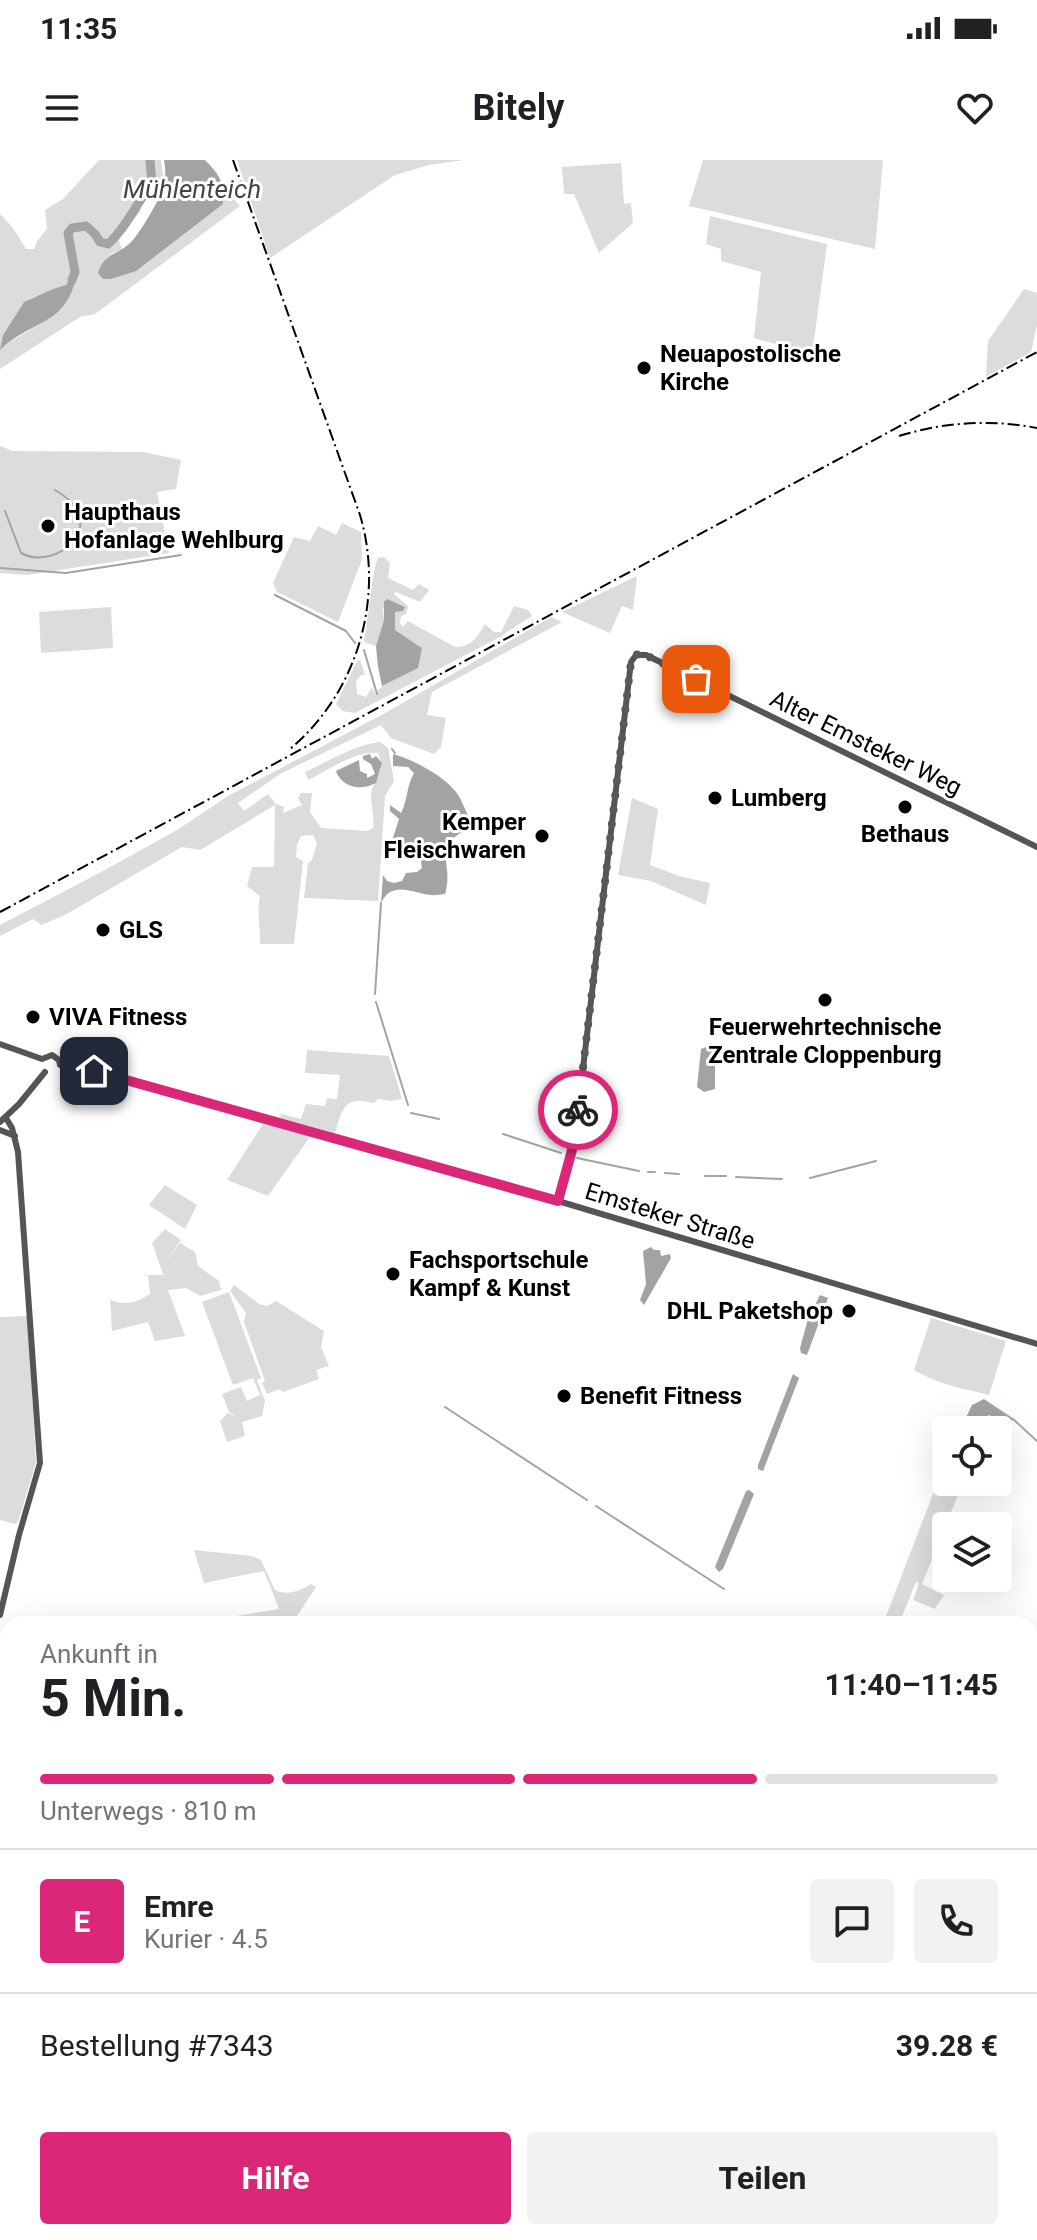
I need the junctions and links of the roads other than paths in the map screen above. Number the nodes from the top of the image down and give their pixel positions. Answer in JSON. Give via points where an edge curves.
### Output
{"nodes":[{"id":1,"x":1037,"y":847,"type":"edge"},
{"id":2,"x":0,"y":1044,"type":"edge"},
{"id":3,"x":42,"y":1059,"type":"junction"},
{"id":4,"x":57,"y":1070,"type":"junction"},
{"id":5,"x":45,"y":1072,"type":"junction"},
{"id":6,"x":3,"y":1120,"type":"edge"},
{"id":7,"x":0,"y":1130,"type":"edge"},
{"id":8,"x":15,"y":1136,"type":"junction"},
{"id":9,"x":558,"y":1201,"type":"junction"},
{"id":10,"x":1037,"y":1344,"type":"edge"},
{"id":11,"x":0,"y":1615,"type":"edge"}],
"edges":[{"from":1,"to":9,"type":"street","name":"Alter Emsteker Weg","via":[[646,655],[636,655],[631,662],[576,1128]]},
{"from":2,"to":3,"type":"street","name":"Emsteker Straße"},
{"from":3,"to":4,"type":"street","name":"Emsteker Straße","via":[[55,1056]]},
{"from":3,"to":5,"type":"street"},
{"from":4,"to":5,"type":"street","name":"Emsteker Straße"},
{"from":4,"to":9,"type":"street","name":"Emsteker Straße","via":[[126,1079]]},
{"from":5,"to":6,"type":"street"},
{"from":6,"to":8,"type":"street"},
{"from":7,"to":8,"type":"street"},
{"from":8,"to":11,"type":"street","via":[[40,1463]]},
{"from":9,"to":10,"type":"street","name":"Emsteker Straße"}]}
